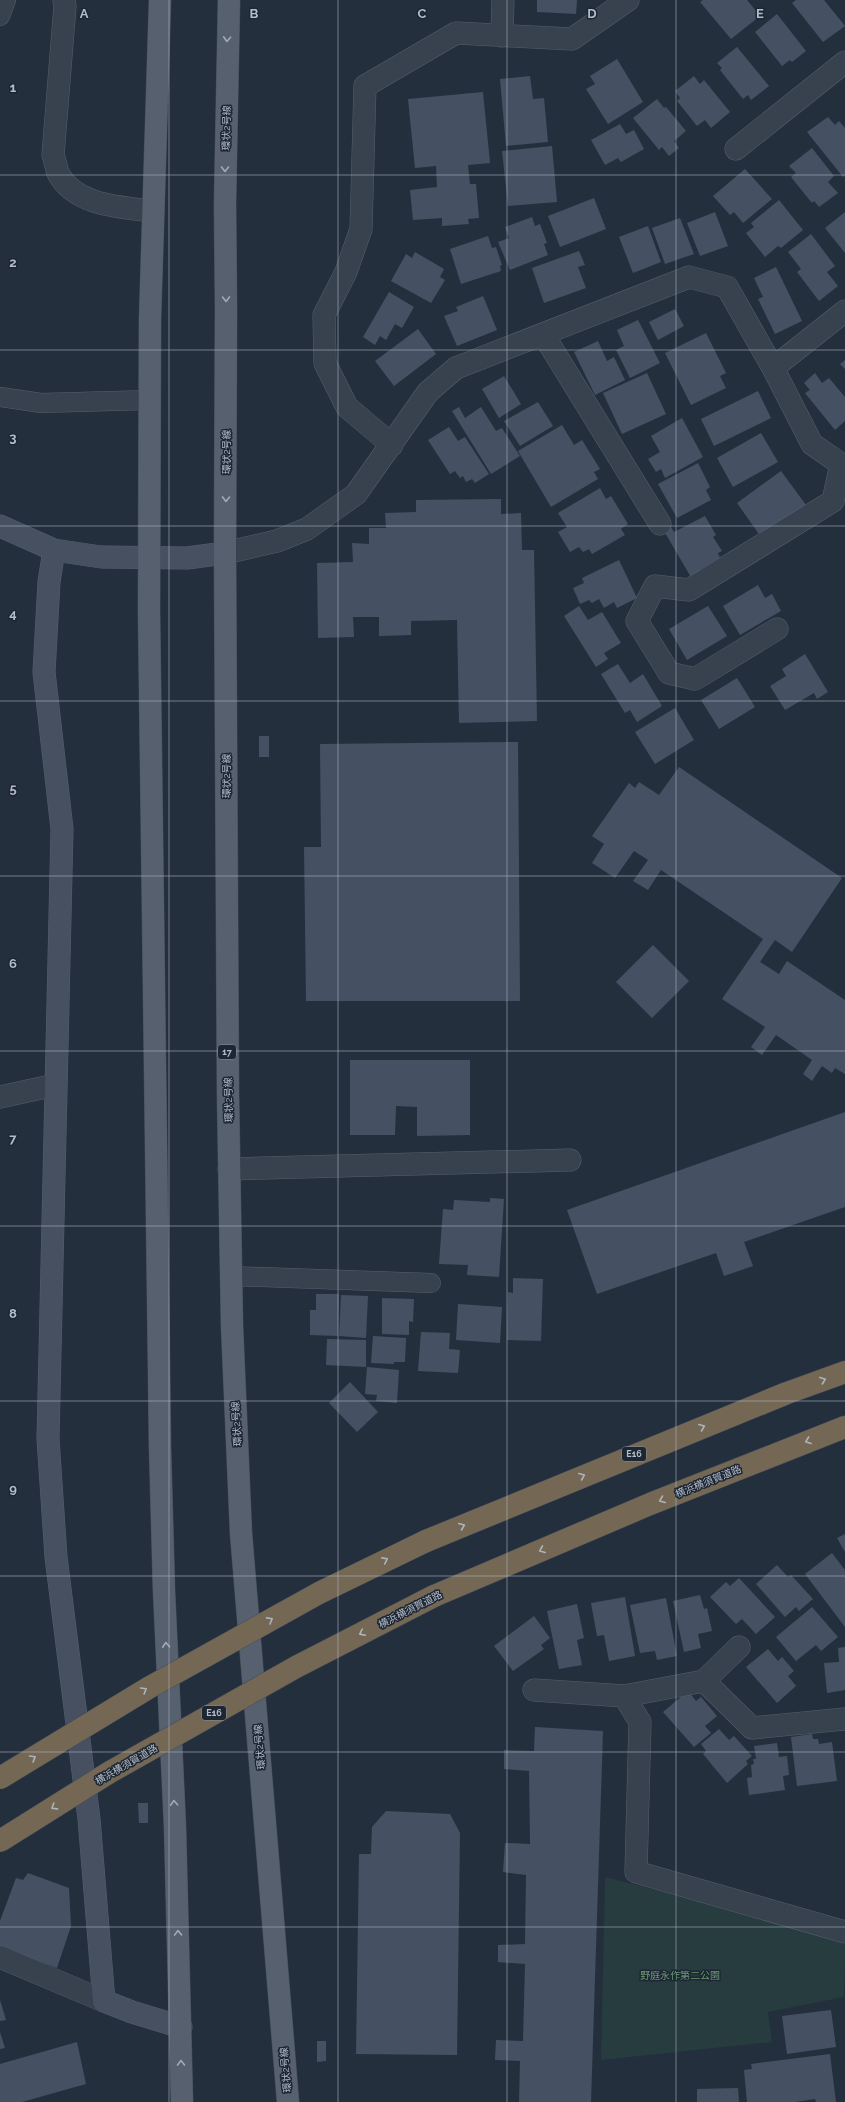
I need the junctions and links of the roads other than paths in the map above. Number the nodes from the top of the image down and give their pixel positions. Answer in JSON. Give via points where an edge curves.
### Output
{"nodes":[{"id":1,"x":6,"y":0,"type":"edge"},
{"id":2,"x":64,"y":0,"type":"edge"},
{"id":3,"x":160,"y":0,"type":"edge"},
{"id":4,"x":229,"y":0,"type":"edge"},
{"id":5,"x":503,"y":0,"type":"edge"},
{"id":6,"x":628,"y":0,"type":"edge"},
{"id":7,"x":0,"y":16,"type":"edge"},
{"id":8,"x":502,"y":36,"type":"junction"},
{"id":9,"x":845,"y":62,"type":"edge"},
{"id":10,"x":736,"y":149,"type":"dead end"},
{"id":11,"x":152,"y":211,"type":"junction"},
{"id":12,"x":845,"y":311,"type":"edge"},
{"id":13,"x":543,"y":334,"type":"junction"},
{"id":14,"x":773,"y":368,"type":"junction"},
{"id":15,"x":0,"y":397,"type":"edge"},
{"id":16,"x":149,"y":400,"type":"junction"},
{"id":17,"x":392,"y":445,"type":"junction"},
{"id":18,"x":843,"y":466,"type":"edge"},
{"id":19,"x":660,"y":524,"type":"dead end"},
{"id":20,"x":0,"y":526,"type":"edge"},
{"id":21,"x":54,"y":550,"type":"junction"},
{"id":22,"x":225,"y":553,"type":"junction"},
{"id":23,"x":149,"y":558,"type":"junction"},
{"id":24,"x":777,"y":629,"type":"dead end"},
{"id":25,"x":55,"y":1085,"type":"junction"},
{"id":26,"x":0,"y":1097,"type":"edge"},
{"id":27,"x":570,"y":1160,"type":"dead end"},
{"id":28,"x":229,"y":1169,"type":"junction"},
{"id":29,"x":230,"y":1276,"type":"junction"},
{"id":30,"x":431,"y":1282,"type":"dead end"},
{"id":31,"x":845,"y":1372,"type":"edge"},
{"id":32,"x":845,"y":1427,"type":"edge"},
{"id":33,"x":739,"y":1647,"type":"dead end"},
{"id":34,"x":704,"y":1681,"type":"junction"},
{"id":35,"x":534,"y":1690,"type":"dead end"},
{"id":36,"x":624,"y":1696,"type":"junction"},
{"id":37,"x":845,"y":1719,"type":"edge"},
{"id":38,"x":0,"y":1778,"type":"edge"},
{"id":39,"x":0,"y":1841,"type":"edge"},
{"id":40,"x":845,"y":1932,"type":"edge"},
{"id":41,"x":0,"y":1957,"type":"edge"},
{"id":42,"x":104,"y":2001,"type":"junction"},
{"id":43,"x":181,"y":2027,"type":"junction"},
{"id":44,"x":182,"y":2102,"type":"edge"},
{"id":45,"x":288,"y":2102,"type":"edge"}],
"edges":[{"from":1,"to":7,"type":"lane"},
{"from":2,"to":11,"type":"street","via":[[53,154],[58,173],[84,197],[102,204]]},
{"from":3,"to":11,"type":"main road"},
{"from":4,"to":22,"type":"main road","name":"環状2号線","number":"17","one_way":true,"via":[[224,203]]},
{"from":5,"to":8,"type":"street"},
{"from":6,"to":8,"type":"street","via":[[572,40]]},
{"from":8,"to":17,"type":"street","via":[[456,33],[365,86],[361,229],[346,272],[324,315],[325,363],[347,407]]},
{"from":9,"to":10,"type":"street"},
{"from":11,"to":16,"type":"main road"},
{"from":12,"to":14,"type":"street"},
{"from":13,"to":14,"type":"street","via":[[689,277],[727,287]]},
{"from":13,"to":17,"type":"street","via":[[456,368],[428,392]]},
{"from":13,"to":19,"type":"street"},
{"from":14,"to":18,"type":"street","via":[[812,444]]},
{"from":15,"to":16,"type":"lane","via":[[41,403]]},
{"from":16,"to":23,"type":"main road"},
{"from":17,"to":22,"type":"street","via":[[356,494],[307,529],[278,541]]},
{"from":18,"to":24,"type":"street","via":[[833,501],[689,590],[655,586],[637,621],[669,674],[695,679]]},
{"from":20,"to":21,"type":"street"},
{"from":21,"to":23,"type":"street","via":[[101,557]]},
{"from":21,"to":25,"type":"street","via":[[49,582],[44,672],[62,829]]},
{"from":22,"to":23,"type":"street","via":[[187,558]]},
{"from":22,"to":28,"type":"main road","name":"環状2号線","number":"17"},
{"from":43,"to":23,"type":"main road","one_way":true,"via":[[159,1407]]},
{"from":25,"to":26,"type":"street"},
{"from":25,"to":42,"type":"street","via":[[48,1439],[56,1558],[89,1819]]},
{"from":27,"to":28,"type":"street"},
{"from":28,"to":29,"type":"main road","name":"環状2号線","number":"17"},
{"from":29,"to":30,"type":"lane"},
{"from":29,"to":45,"type":"main road","name":"環状2号線","number":"17","via":[[241,1534]]},
{"from":38,"to":31,"type":"highway","number":"E16","one_way":true,"bridge":true,"via":[[156,1684],[319,1593],[426,1541],[750,1408]]},
{"from":32,"to":39,"type":"highway","name":"横浜横須賀道路","number":"E16","one_way":true,"bridge":true,"via":[[650,1504],[434,1596],[296,1668],[130,1760]]},
{"from":33,"to":34,"type":"street"},
{"from":34,"to":36,"type":"street"},
{"from":34,"to":37,"type":"street","via":[[752,1728]]},
{"from":35,"to":36,"type":"street"},
{"from":36,"to":40,"type":"street","via":[[640,1722],[636,1872]]},
{"from":41,"to":42,"type":"street"},
{"from":42,"to":43,"type":"street"},
{"from":44,"to":43,"type":"main road","one_way":true}]}
